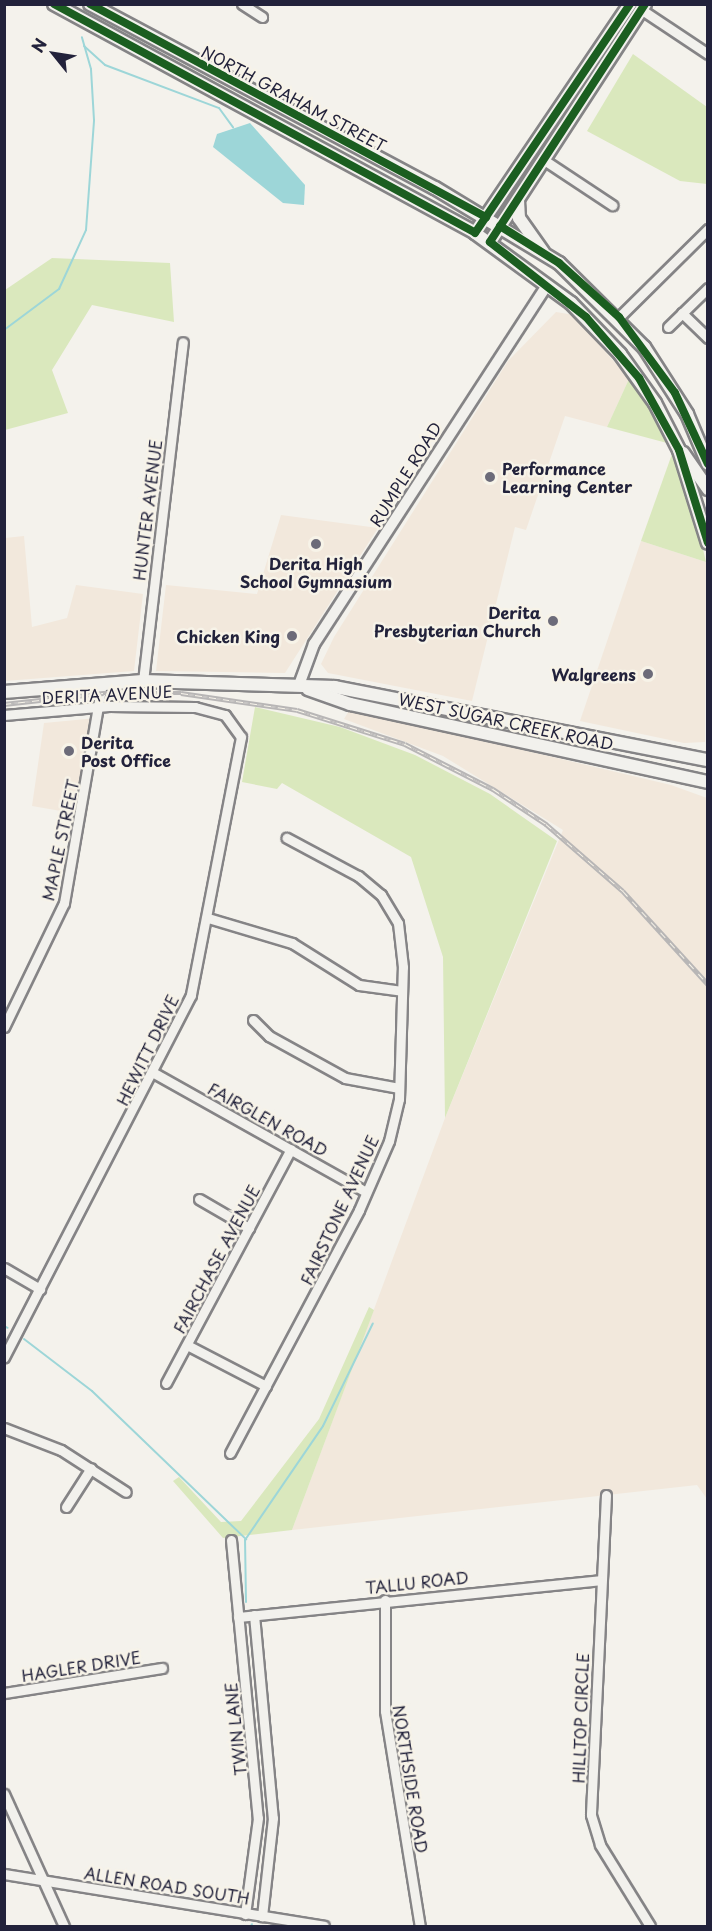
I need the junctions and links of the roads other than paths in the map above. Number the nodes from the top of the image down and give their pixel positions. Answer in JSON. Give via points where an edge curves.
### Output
{"nodes":[{"id":1,"x":54,"y":4,"type":"edge"},
{"id":2,"x":90,"y":4,"type":"edge"},
{"id":3,"x":243,"y":4,"type":"edge"},
{"id":4,"x":639,"y":6,"type":"edge"},
{"id":5,"x":262,"y":17,"type":"dead end"},
{"id":6,"x":708,"y":54,"type":"edge"},
{"id":7,"x":544,"y":160,"type":"junction"},
{"id":8,"x":518,"y":200,"type":"junction"},
{"id":9,"x":612,"y":205,"type":"dead end"},
{"id":10,"x":486,"y":217,"type":"junction"},
{"id":11,"x":500,"y":226,"type":"junction"},
{"id":12,"x":708,"y":229,"type":"edge"},
{"id":13,"x":475,"y":233,"type":"junction"},
{"id":14,"x":490,"y":242,"type":"junction"},
{"id":15,"x":543,"y":252,"type":"junction"},
{"id":16,"x":548,"y":285,"type":"junction"},
{"id":17,"x":708,"y":288,"type":"edge"},
{"id":18,"x":682,"y":313,"type":"junction"},
{"id":19,"x":619,"y":317,"type":"junction"},
{"id":20,"x":668,"y":327,"type":"dead end"},
{"id":21,"x":708,"y":339,"type":"edge"},
{"id":22,"x":183,"y":342,"type":"dead end"},
{"id":23,"x":680,"y":450,"type":"junction"},
{"id":24,"x":708,"y":464,"type":"edge"},
{"id":25,"x":708,"y":489,"type":"edge"},
{"id":26,"x":708,"y":543,"type":"edge"},
{"id":27,"x":143,"y":681,"type":"junction"},
{"id":28,"x":102,"y":683,"type":"junction"},
{"id":29,"x":299,"y":685,"type":"junction"},
{"id":30,"x":4,"y":692,"type":"edge"},
{"id":31,"x":101,"y":706,"type":"junction"},
{"id":32,"x":4,"y":715,"type":"edge"},
{"id":33,"x":506,"y":720,"type":"junction"},
{"id":34,"x":454,"y":726,"type":"junction"},
{"id":35,"x":240,"y":730,"type":"joint"},
{"id":36,"x":704,"y":757,"type":"edge"},
{"id":37,"x":708,"y":782,"type":"edge"},
{"id":38,"x":287,"y":838,"type":"dead end"},
{"id":39,"x":208,"y":918,"type":"junction"},
{"id":40,"x":402,"y":991,"type":"junction"},
{"id":41,"x":253,"y":1020,"type":"dead end"},
{"id":42,"x":4,"y":1027,"type":"edge"},
{"id":43,"x":154,"y":1073,"type":"junction"},
{"id":44,"x":399,"y":1088,"type":"junction"},
{"id":45,"x":291,"y":1149,"type":"junction"},
{"id":46,"x":366,"y":1192,"type":"junction"},
{"id":47,"x":199,"y":1199,"type":"dead end"},
{"id":48,"x":249,"y":1228,"type":"junction"},
{"id":49,"x":4,"y":1268,"type":"edge"},
{"id":50,"x":40,"y":1289,"type":"junction"},
{"id":51,"x":187,"y":1345,"type":"junction"},
{"id":52,"x":4,"y":1358,"type":"edge"},
{"id":53,"x":166,"y":1383,"type":"dead end"},
{"id":54,"x":266,"y":1386,"type":"junction"},
{"id":55,"x":4,"y":1428,"type":"edge"},
{"id":56,"x":230,"y":1453,"type":"dead end"},
{"id":57,"x":91,"y":1468,"type":"junction"},
{"id":58,"x":126,"y":1492,"type":"dead end"},
{"id":59,"x":606,"y":1495,"type":"dead end"},
{"id":60,"x":66,"y":1507,"type":"dead end"},
{"id":61,"x":231,"y":1540,"type":"dead end"},
{"id":62,"x":600,"y":1580,"type":"junction"},
{"id":63,"x":385,"y":1600,"type":"junction"},
{"id":64,"x":254,"y":1615,"type":"junction"},
{"id":65,"x":238,"y":1617,"type":"junction"},
{"id":66,"x":162,"y":1668,"type":"dead end"},
{"id":67,"x":4,"y":1693,"type":"edge"},
{"id":68,"x":4,"y":1794,"type":"edge"},
{"id":69,"x":4,"y":1874,"type":"edge"},
{"id":70,"x":42,"y":1880,"type":"junction"},
{"id":71,"x":245,"y":1914,"type":"junction"},
{"id":72,"x":262,"y":1916,"type":"junction"},
{"id":73,"x":64,"y":1926,"type":"edge"},
{"id":74,"x":324,"y":1926,"type":"edge"},
{"id":75,"x":420,"y":1926,"type":"edge"},
{"id":76,"x":650,"y":1926,"type":"edge"}],
"edges":[{"from":1,"to":13,"type":"main road","name":"NORTH GRAHAM STREET"},
{"from":2,"to":10,"type":"main road","name":"NORTH GRAHAM STREET"},
{"from":3,"to":5,"type":"street"},
{"from":4,"to":6,"type":"street"},
{"from":4,"to":7,"type":"main road"},
{"from":4,"to":10,"type":"main road"},
{"from":7,"to":8,"type":"main road"},
{"from":7,"to":9,"type":"street"},
{"from":8,"to":11,"type":"main road"},
{"from":8,"to":15,"type":"main road","via":[[519,218]]},
{"from":10,"to":11,"type":"main road","name":"NORTH GRAHAM STREET"},
{"from":10,"to":13,"type":"main road"},
{"from":11,"to":14,"type":"main road"},
{"from":11,"to":15,"type":"main road","name":"NORTH GRAHAM STREET"},
{"from":12,"to":19,"type":"street"},
{"from":13,"to":14,"type":"main road","name":"NORTH GRAHAM STREET"},
{"from":14,"to":16,"type":"main road","name":"NORTH GRAHAM STREET"},
{"from":15,"to":19,"type":"main road","name":"NORTH GRAHAM STREET"},
{"from":16,"to":23,"type":"main road","name":"NORTH GRAHAM STREET","via":[[620,354]]},
{"from":16,"to":29,"type":"street","name":"RUMPLE ROAD","via":[[314,644]]},
{"from":17,"to":18,"type":"street"},
{"from":18,"to":20,"type":"street"},
{"from":18,"to":21,"type":"street"},
{"from":19,"to":24,"type":"main road","name":"NORTH GRAHAM STREET","via":[[675,393]]},
{"from":22,"to":27,"type":"street","name":"HUNTER AVENUE"},
{"from":23,"to":25,"type":"main road"},
{"from":23,"to":26,"type":"main road","name":"NORTH GRAHAM STREET"},
{"from":27,"to":28,"type":"main road","name":"WEST SUGAR CREEK ROAD"},
{"from":27,"to":29,"type":"main road","name":"WEST SUGAR CREEK ROAD"},
{"from":28,"to":30,"type":"main road","name":"WEST SUGAR CREEK ROAD"},
{"from":28,"to":31,"type":"street","name":"MAPLE STREET"},
{"from":29,"to":33,"type":"main road","name":"WEST SUGAR CREEK ROAD","via":[[356,689]]},
{"from":29,"to":34,"type":"main road","name":"WEST SUGAR CREEK ROAD","via":[[350,704]]},
{"from":31,"to":32,"type":"street","name":"DERITA AVENUE"},
{"from":31,"to":35,"type":"street","name":"DERITA AVENUE","via":[[208,709],[225,715]]},
{"from":31,"to":42,"type":"street","name":"MAPLE STREET","via":[[64,903]]},
{"from":33,"to":34,"type":"main road","via":[[468,717]]},
{"from":33,"to":36,"type":"main road","name":"WEST SUGAR CREEK ROAD"},
{"from":34,"to":37,"type":"main road","name":"WEST SUGAR CREEK ROAD"},
{"from":35,"to":39,"type":"street","name":"HEWITT DRIVE"},
{"from":38,"to":40,"type":"street","name":"FAIRSTONE AVENUE","via":[[358,876],[381,895],[401,935]]},
{"from":39,"to":40,"type":"street","via":[[292,943],[359,985]]},
{"from":39,"to":43,"type":"street","name":"HEWITT DRIVE","via":[[191,995]]},
{"from":40,"to":44,"type":"street","name":"FAIRSTONE AVENUE"},
{"from":41,"to":44,"type":"street","via":[[269,1036],[345,1078]]},
{"from":43,"to":45,"type":"street","name":"FAIRGLEN ROAD"},
{"from":43,"to":50,"type":"street","name":"HEWITT DRIVE"},
{"from":44,"to":46,"type":"street","name":"FAIRSTONE AVENUE","via":[[393,1128]]},
{"from":45,"to":46,"type":"street","name":"FAIRGLEN ROAD"},
{"from":45,"to":48,"type":"street","name":"FAIRCHASE AVENUE"},
{"from":46,"to":54,"type":"street","name":"FAIRSTONE AVENUE"},
{"from":47,"to":48,"type":"street"},
{"from":48,"to":51,"type":"street","name":"FAIRCHASE AVENUE"},
{"from":49,"to":50,"type":"street"},
{"from":50,"to":52,"type":"street","name":"HEWITT DRIVE"},
{"from":51,"to":53,"type":"street","name":"FAIRCHASE AVENUE"},
{"from":51,"to":54,"type":"street"},
{"from":54,"to":56,"type":"street","name":"FAIRSTONE AVENUE"},
{"from":55,"to":57,"type":"street"},
{"from":57,"to":58,"type":"street"},
{"from":57,"to":60,"type":"street"},
{"from":59,"to":62,"type":"street","name":"HILLTOP CIRCLE"},
{"from":61,"to":65,"type":"street","name":"TWIN LANE"},
{"from":62,"to":63,"type":"street","name":"TALLU ROAD"},
{"from":62,"to":76,"type":"street","name":"HILLTOP CIRCLE","via":[[591,1815],[600,1845]]},
{"from":63,"to":64,"type":"street","name":"TALLU ROAD"},
{"from":63,"to":75,"type":"street","name":"NORTHSIDE ROAD","via":[[385,1711]]},
{"from":64,"to":65,"type":"street","name":"TALLU ROAD"},
{"from":64,"to":72,"type":"street","name":"TWIN LANE","via":[[273,1818]]},
{"from":65,"to":71,"type":"street","name":"TWIN LANE","via":[[258,1818]]},
{"from":66,"to":67,"type":"street","name":"HAGLER DRIVE"},
{"from":68,"to":70,"type":"street"},
{"from":69,"to":70,"type":"street","name":"ALLEN ROAD SOUTH"},
{"from":70,"to":71,"type":"street","name":"ALLEN ROAD SOUTH"},
{"from":70,"to":73,"type":"street"},
{"from":71,"to":72,"type":"street","name":"ALLEN ROAD SOUTH"},
{"from":72,"to":74,"type":"street","name":"ALLEN ROAD SOUTH"}]}
